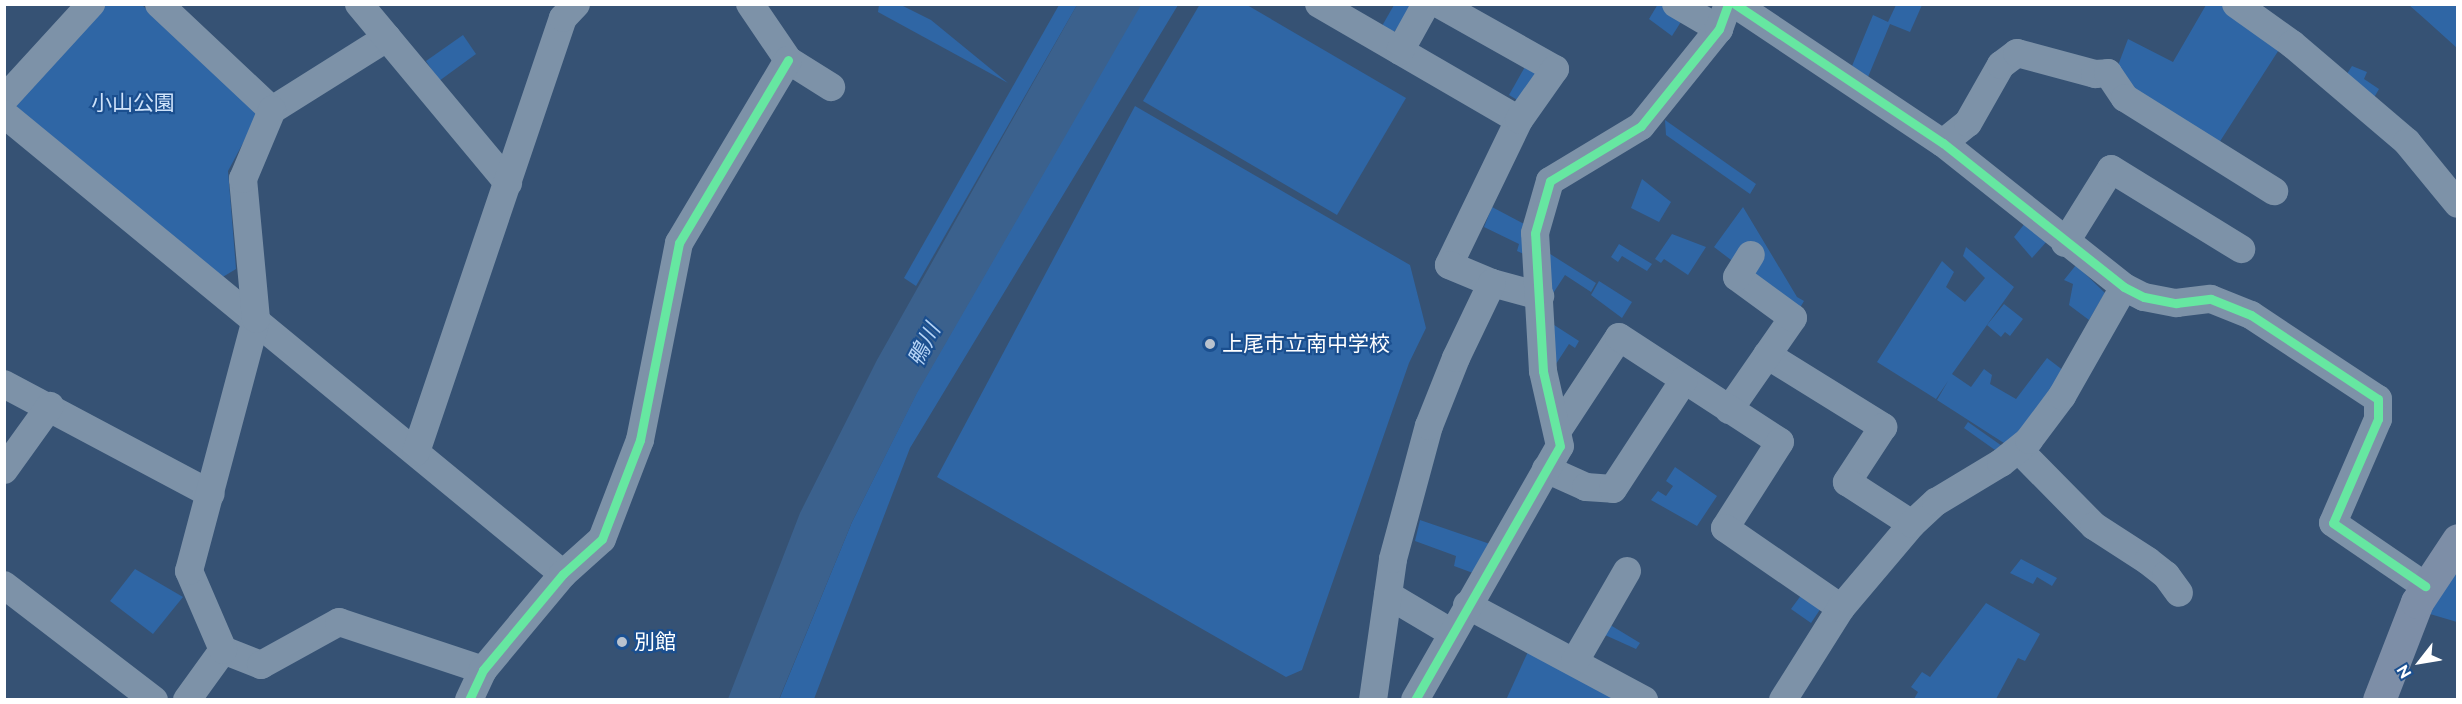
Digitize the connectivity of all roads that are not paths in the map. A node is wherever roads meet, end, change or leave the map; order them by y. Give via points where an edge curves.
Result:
1 (91, 4) edge
2 (159, 4) edge
3 (359, 4) edge
4 (1319, 4) edge
5 (1426, 4) edge
6 (1439, 4) edge
7 (1676, 4) edge
8 (1735, 4) edge
9 (2236, 4) edge
10 (756, 7) edge
11 (564, 9) edge
12 (1723, 17) edge
13 (387, 38) junction
14 (1400, 51) junction
15 (788, 60) junction
16 (831, 87) dead end
17 (4, 99) edge
18 (272, 110) junction
19 (4, 114) edge
20 (1519, 120) junction
21 (1943, 143) junction
22 (508, 183) junction
23 (2274, 191) dead end
24 (2457, 204) edge
25 (2065, 243) junction
26 (2241, 249) dead end
27 (1751, 255) dead end
28 (1492, 283) junction
29 (2124, 286) junction
30 (1540, 296) junction
31 (256, 319) junction
32 (1767, 355) junction
33 (1684, 380) junction
34 (4, 384) edge
35 (50, 406) junction
36 (1729, 410) junction
37 (1557, 430) junction
38 (2019, 450) junction
39 (416, 452) junction
40 (4, 470) edge
41 (1546, 470) junction
42 (211, 494) junction
43 (1912, 524) junction
44 (2457, 540) edge
45 (1627, 571) dead end
46 (563, 574) junction
47 (4, 585) edge
48 (2426, 586) junction
49 (2179, 593) dead end
50 (1388, 595) junction
51 (1467, 605) junction
52 (1841, 608) junction
53 (1452, 633) junction
54 (223, 650) junction
55 (1575, 661) junction
56 (483, 670) junction
57 (154, 699) edge
58 (187, 699) edge
59 (469, 699) edge
60 (1373, 699) edge
61 (1415, 699) edge
62 (1644, 699) edge
63 (1783, 699) edge
64 (2379, 699) edge

1 - 17 street
2 - 18 street
3 - 13 street
4 - 14 street
5 - 14 street
6 - 20 street via 1556,69
7 - 12 street
8 - 21 street
9 - 24 street via 2292,44 2407,142
10 - 15 street
11 - 22 street
12 - 30 street via 1641,126 1550,181 1535,233
13 - 18 street
13 - 22 street
14 - 20 street
15 - 16 street
15 - 46 street via 679,243 640,440 602,539
18 - 31 street via 243,179
19 - 31 street
20 - 28 street via 1449,265
21 - 23 street via 1968,123 2001,65 2017,53 2095,74 2109,73 2125,98
21 - 25 street
22 - 39 street
25 - 26 street via 2111,169
25 - 29 street
27 - 32 street via 1737,277 1792,318
28 - 30 street
28 - 50 street via 1429,426 1393,559
29 - 38 street via 2062,396
29 - 48 street via 2144,297 2176,303 2211,299 2251,315 2378,399 2378,419 2333,523
30 - 37 street via 1543,371
31 - 39 street
31 - 42 street
32 - 36 street
32 - 43 street via 1883,428 1847,482
33 - 36 street
33 - 37 street via 1619,337
33 - 41 street via 1613,489 1586,487
34 - 35 street
35 - 40 street
35 - 42 street
36 - 52 street via 1780,442 1725,528
37 - 41 street via 1560,446
38 - 43 street via 1936,502
38 - 49 street via 2094,526 2166,575
39 - 46 street
41 - 51 street
42 - 54 street via 189,571
43 - 52 street
44 - 48 main road
45 - 55 street
46 - 56 street
47 - 57 street
48 - 64 main road
50 - 53 street
50 - 60 street
51 - 53 street
51 - 55 street
52 - 63 street
53 - 61 street
54 - 56 street via 261,665 339,622
54 - 58 street
55 - 62 street
56 - 59 street

